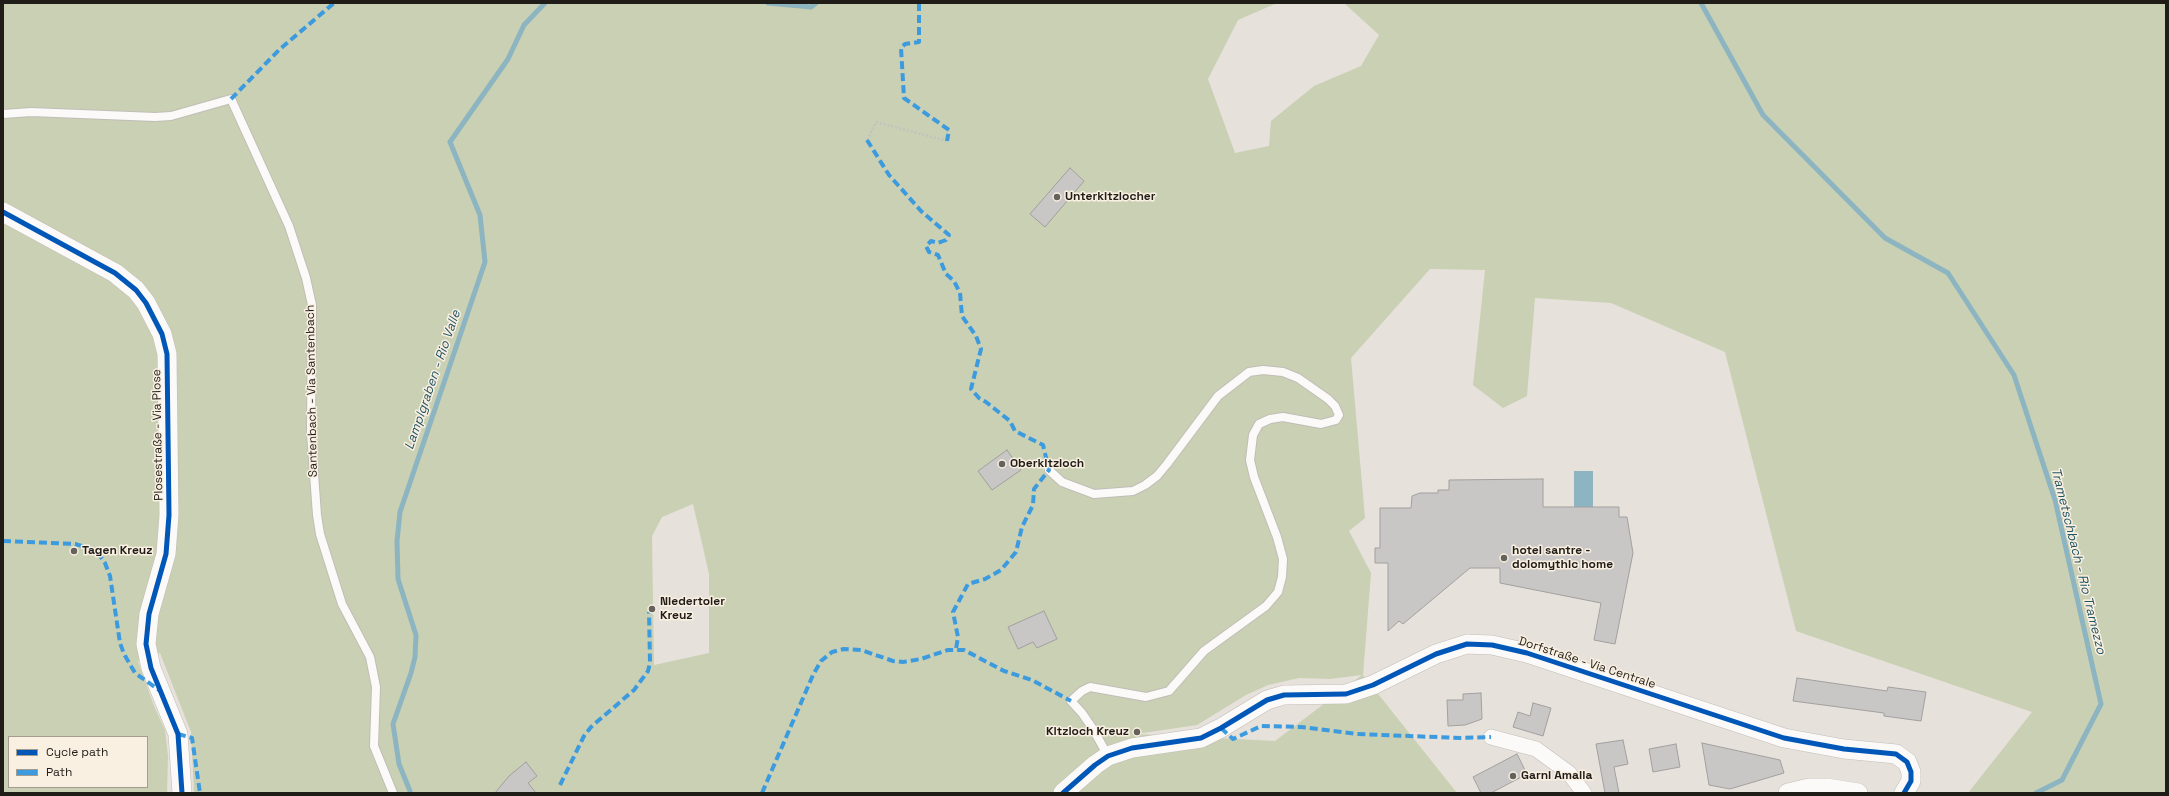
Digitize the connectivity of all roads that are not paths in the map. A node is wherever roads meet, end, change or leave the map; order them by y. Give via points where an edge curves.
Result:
1 (3, 114) edge
2 (3, 212) edge
3 (1049, 470) dead end
4 (1492, 737) dead end
5 (1108, 756) junction
6 (1907, 792) edge
7 (182, 793) edge
8 (393, 793) edge
9 (1063, 793) edge
10 (1584, 793) edge
11 (1788, 793) edge
12 (1858, 793) edge

1 - 8 lane, Santenbach - Via Santenbach via 31,112 171,116 231,99 289,226 306,278 312,305 311,434 320,534 342,604 370,657 376,686 374,746
2 - 7 street, Plosestraße - Via Plose via 115,273 136,290 162,334 167,354 169,515 166,554 149,614 146,644 151,668 178,734
3 - 5 lane via 1062,482 1094,494 1133,491 1157,476 1218,396 1249,372 1283,372 1298,378 1328,399 1335,406 1338,415 1336,420 1321,424 1283,417 1270,419 1259,424 1252,434 1250,460 1254,477 1283,559 1278,592 1266,606 1204,651 1169,691 1146,697 1090,687 1070,702 1082,713
4 - 10 street via 1536,749 1569,773
5 - 6 street, Dorfstraße - Via Centrale via 1132,748 1201,738 1278,696 1346,694 1373,685 1436,654 1467,644 1492,644 1527,653 1784,738 1844,749 1896,754 1907,762 1911,772
5 - 9 street, Dorfstraße - Via Centrale
11 - 12 street via 1808,788 1827,788

